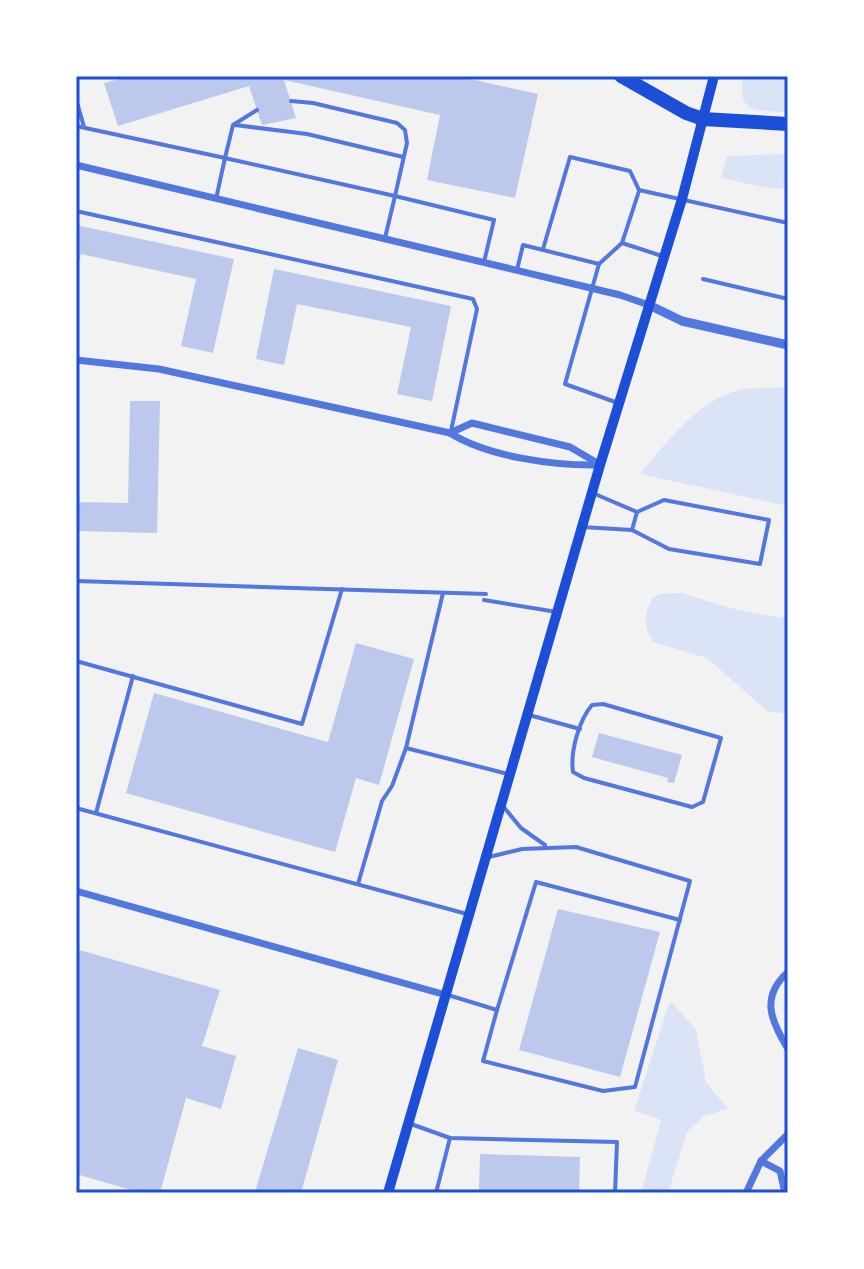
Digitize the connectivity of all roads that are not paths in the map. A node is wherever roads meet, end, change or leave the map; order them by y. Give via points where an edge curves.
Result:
1 (621, 76) edge
2 (714, 76) edge
3 (76, 99) edge
4 (291, 101) dead end
5 (257, 110) dead end
6 (703, 119) junction
7 (788, 124) edge
8 (233, 125) junction
9 (76, 126) edge
10 (85, 128) junction
11 (404, 157) junction
12 (225, 158) junction
13 (76, 165) edge
14 (639, 190) junction
15 (395, 196) junction
16 (216, 199) junction
17 (682, 199) junction
18 (76, 211) edge
19 (788, 223) edge
20 (385, 238) junction
21 (622, 243) junction
22 (543, 249) junction
23 (663, 257) junction
24 (484, 262) junction
25 (599, 264) junction
26 (517, 270) junction
27 (703, 279) dead end
28 (591, 288) junction
29 (788, 299) edge
30 (649, 305) junction
31 (788, 345) edge
32 (76, 360) edge
33 (619, 403) junction
34 (450, 433) junction
35 (600, 465) junction
36 (593, 493) junction
37 (637, 512) junction
38 (582, 527) junction
39 (632, 530) junction
40 (76, 581) edge
41 (342, 589) junction
42 (443, 593) junction
43 (558, 612) junction
44 (76, 661) edge
45 (133, 676) junction
46 (528, 715) junction
47 (580, 729) junction
48 (406, 748) junction
49 (510, 774) junction
50 (501, 804) junction
51 (76, 808) edge
52 (95, 814) junction
53 (547, 846) junction
54 (486, 857) junction
55 (358, 884) junction
56 (76, 891) edge
57 (470, 914) junction
58 (680, 920) junction
59 (788, 972) edge
60 (446, 995) junction
61 (497, 1010) junction
62 (788, 1049) edge
63 (409, 1123) junction
64 (788, 1134) edge
65 (450, 1138) junction
66 (761, 1161) junction
67 (388, 1193) edge
68 (436, 1193) edge
69 (615, 1193) edge
70 (746, 1193) edge
71 (785, 1193) edge

1 - 6 highway
2 - 6 main road
3 - 10 lane
4 - 11 lane via 397,123 405,130
5 - 8 lane
6 - 7 highway
6 - 17 main road
8 - 11 lane via 307,134
8 - 12 lane
9 - 10 lane
10 - 12 lane
11 - 15 lane
12 - 15 lane
12 - 16 lane
13 - 16 street
14 - 17 lane
14 - 21 lane
14 - 22 lane via 630,171 570,157
15 - 20 lane
15 - 24 lane via 494,220
16 - 20 street
17 - 19 lane
17 - 23 main road
18 - 34 lane via 473,299 477,309
20 - 24 street
21 - 23 lane
21 - 25 lane
22 - 25 lane
22 - 26 lane via 523,245
23 - 30 main road
24 - 26 street
25 - 28 lane
26 - 28 street
27 - 29 lane
28 - 30 street
28 - 33 lane via 565,384
30 - 31 street via 682,321
30 - 33 main road
32 - 34 street via 159,369
33 - 35 main road
34 - 35 street via 467,443 560,466
34 - 35 street via 472,423 570,447
35 - 36 main road
36 - 37 lane
36 - 38 main road
37 - 39 lane
37 - 39 lane via 664,500 769,520 760,564 669,549
38 - 39 lane
38 - 43 main road
40 - 41 lane
41 - 42 lane
41 - 45 lane via 302,724
42 - 43 lane
42 - 48 lane
43 - 46 main road
44 - 45 lane
45 - 52 lane
46 - 47 lane
46 - 49 main road
47 - 47 lane via 572,761 573,772 584,778 692,807 708,793 721,738 603,704 592,705
48 - 49 lane
48 - 55 lane via 382,801
49 - 50 main road
50 - 53 lane via 521,828
50 - 54 main road
51 - 52 lane
52 - 55 lane
53 - 54 lane
53 - 58 lane via 576,847 690,881
54 - 57 main road
55 - 57 lane
56 - 60 street
57 - 60 main road
58 - 61 lane via 536,882
58 - 61 lane via 635,1087 603,1091 483,1061
59 - 62 street via 770,1000 772,1024
60 - 61 lane
60 - 63 main road
63 - 65 lane
63 - 67 main road
64 - 66 street
65 - 68 lane
65 - 69 lane via 617,1142
66 - 70 street
66 - 71 street via 780,1171

